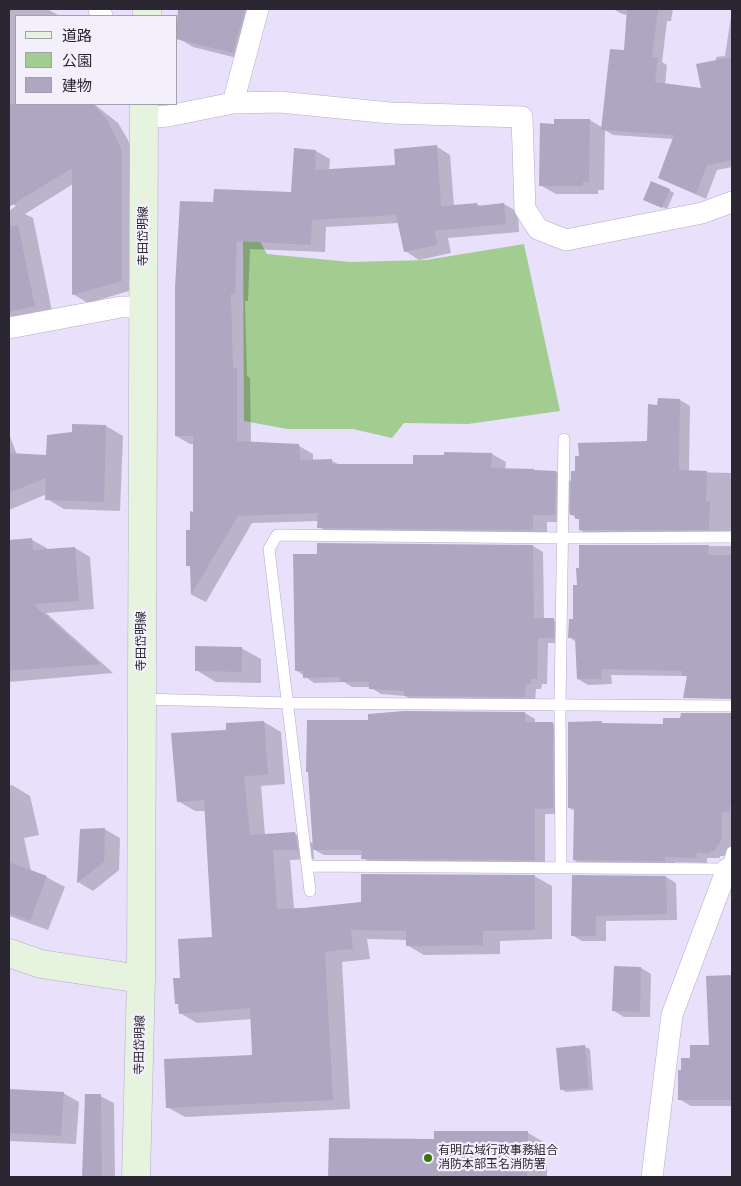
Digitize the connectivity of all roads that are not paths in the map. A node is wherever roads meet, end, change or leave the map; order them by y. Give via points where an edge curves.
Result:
1 (258, 9) edge
2 (233, 103) junction
3 (143, 111) edge
4 (732, 202) edge
5 (144, 307) junction
6 (9, 328) edge
7 (564, 438) dead end
8 (732, 537) edge
9 (562, 538) junction
10 (142, 699) junction
11 (286, 703) junction
12 (560, 705) junction
13 (732, 706) edge
14 (730, 861) edge
15 (307, 866) junction
16 (561, 868) junction
17 (310, 891) dead end
18 (9, 953) edge
19 (141, 979) junction
20 (136, 1177) edge
21 (652, 1177) edge

1 - 2 street
2 - 3 street via 168,116
2 - 4 street via 280,102 390,113 522,117 525,210 538,229 566,240 702,213
3 - 5 main road, 寺田岱明線
5 - 6 street via 121,307
5 - 10 main road, 寺田岱明線
7 - 9 lane
8 - 9 lane
9 - 11 lane via 277,534 269,549
9 - 12 lane
10 - 11 lane
10 - 19 main road, 寺田岱明線
11 - 12 lane
11 - 15 lane
12 - 13 lane
12 - 16 lane
14 - 16 lane
14 - 21 street via 672,1016
15 - 16 lane
15 - 17 lane
18 - 19 main road via 41,964
19 - 20 main road, 寺田岱明線

